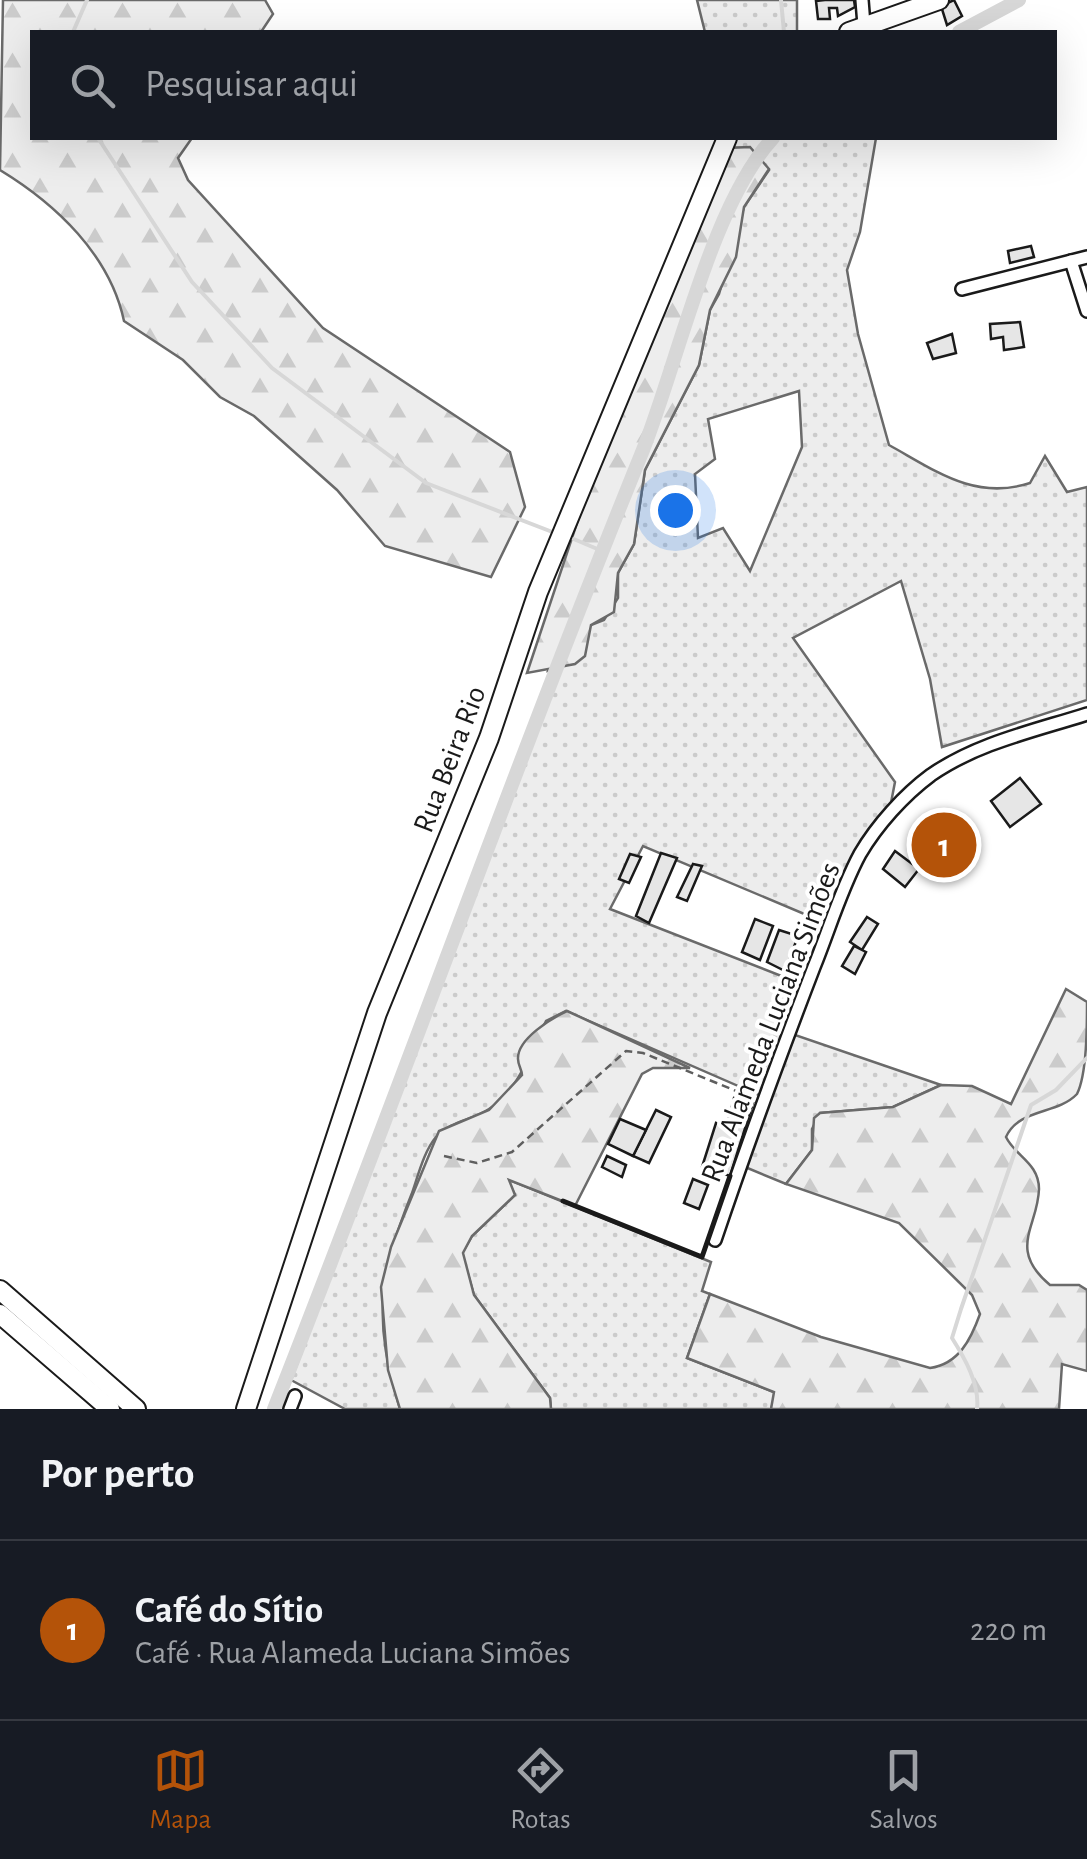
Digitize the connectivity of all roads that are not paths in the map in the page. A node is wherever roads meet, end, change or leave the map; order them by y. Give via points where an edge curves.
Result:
1 (862, 0) edge
2 (939, 0) edge
3 (856, 29) edge
4 (726, 140) edge
5 (1087, 257) edge
6 (1070, 261) junction
7 (962, 289) dead end
8 (1087, 312) edge
9 (1087, 714) edge
10 (715, 1240) dead end
11 (0, 1290) edge
12 (0, 1314) edge
13 (295, 1396) dead end
14 (110, 1409) edge
15 (136, 1409) edge
16 (246, 1409) edge
17 (290, 1409) edge

1 - 3 street
2 - 3 street
4 - 16 street, Rua Beira Rio via 538,592 490,738 378,1013
5 - 6 street
6 - 7 street
6 - 8 street
9 - 10 street, Rua Alameda Luciana Simões via 953,762 884,820 860,855
11 - 15 street
12 - 14 street
13 - 17 street

